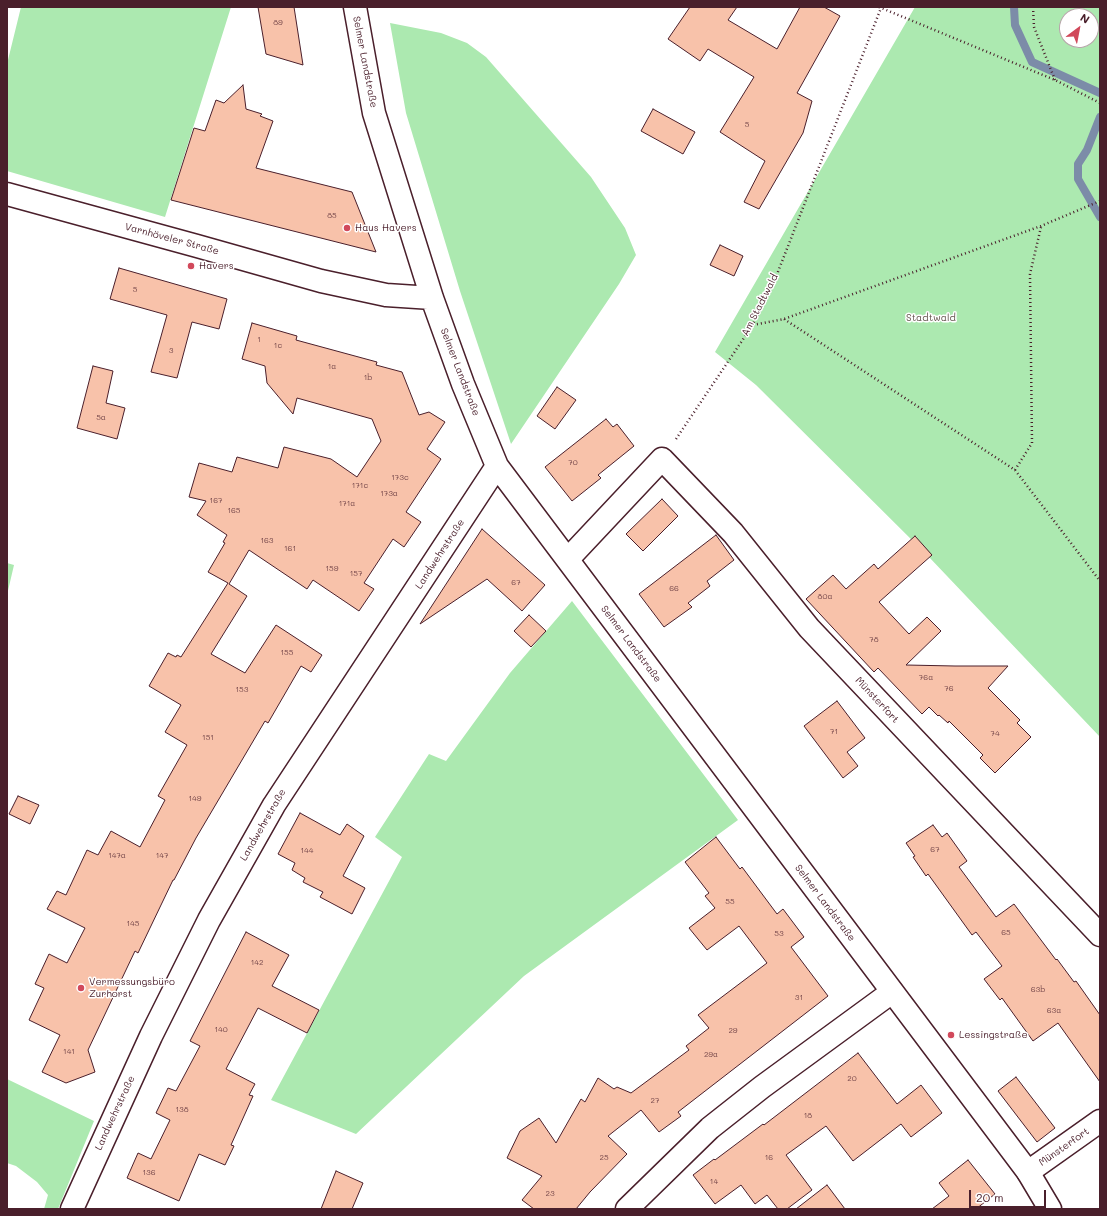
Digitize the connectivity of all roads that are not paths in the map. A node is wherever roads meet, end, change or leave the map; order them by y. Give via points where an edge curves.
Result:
1 (355, 7) edge
2 (7, 194) edge
3 (432, 298) junction
4 (497, 466) junction
5 (568, 559) junction
6 (1100, 935) edge
7 (892, 992) junction
8 (1100, 1121) edge
9 (1028, 1172) junction
10 (72, 1209) edge
11 (626, 1209) edge
12 (1050, 1209) edge

1 - 3 street, Selmer Landstraße via 374,113
2 - 3 street, Varnhöveler Straße via 321,281 386,295
3 - 4 street, Selmer Landstraße via 463,384
4 - 5 street, Selmer Landstraße
4 - 10 street, Landwehrstraße via 274,805 209,920 151,1036
5 - 6 street, Münsterfort via 662,459 733,533 809,628
5 - 7 street, Selmer Landstraße
7 - 9 street, Selmer Landstraße
7 - 11 street via 710,1128
8 - 9 street, Münsterfort
9 - 12 street, Selmer Landstraße

